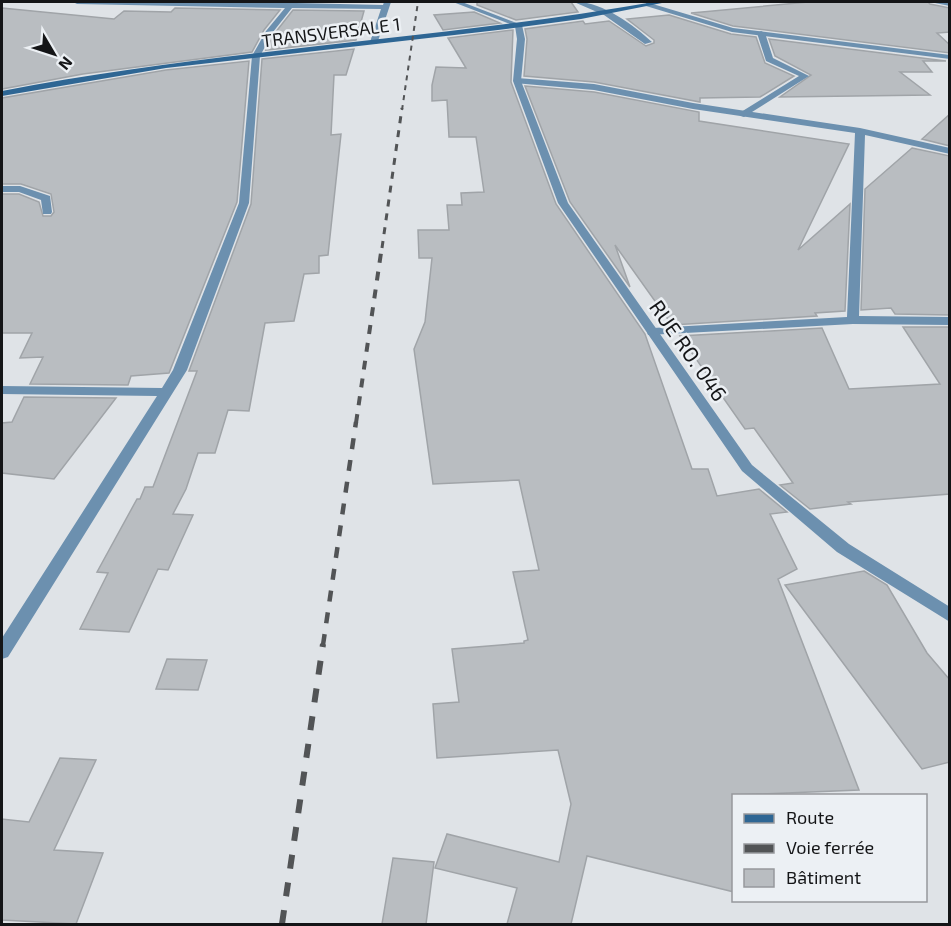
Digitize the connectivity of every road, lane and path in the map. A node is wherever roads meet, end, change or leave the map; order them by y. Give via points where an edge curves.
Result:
1 (77, 2) edge
2 (160, 2) edge
3 (457, 2) edge
4 (578, 2) edge
5 (663, 2) edge
6 (934, 2) edge
7 (293, 3) edge
8 (386, 4) edge
9 (649, 4) junction
10 (950, 4) edge
11 (607, 13) junction
12 (518, 25) junction
13 (761, 33) junction
14 (374, 42) junction
15 (648, 42) dead end
16 (256, 56) junction
17 (950, 57) edge
18 (517, 81) junction
19 (2, 94) edge
20 (744, 114) junction
21 (860, 131) junction
22 (950, 151) edge
23 (2, 189) edge
24 (47, 212) dead end
25 (853, 320) junction
26 (950, 321) edge
27 (653, 332) junction
28 (2, 390) edge
29 (165, 393) junction
30 (950, 616) edge
31 (2, 652) edge

1 - 2 street
2 - 7 street
3 - 12 street
4 - 11 street
5 - 9 main road, TRANSVERSALE 1
6 - 10 street
7 - 8 street
7 - 16 street
8 - 14 street
9 - 11 main road, TRANSVERSALE 1
9 - 13 street via 732,30
11 - 12 main road, TRANSVERSALE 1
11 - 15 street
12 - 14 main road, TRANSVERSALE 1
12 - 18 street, RUE RO. 046 via 522,46 515,67
13 - 17 street
13 - 20 street via 769,59 805,76
14 - 16 main road, TRANSVERSALE 1
16 - 19 main road, TRANSVERSALE 1 via 144,68
16 - 29 street via 244,203 180,370
18 - 20 street via 594,87
18 - 27 street, RUE RO. 046 via 563,203
20 - 21 street
21 - 22 street
21 - 25 street
23 - 24 street via 20,189 46,198
25 - 26 street
25 - 27 street
27 - 30 street, RUE RO. 046 via 747,468 843,548
28 - 29 street
29 - 31 street

